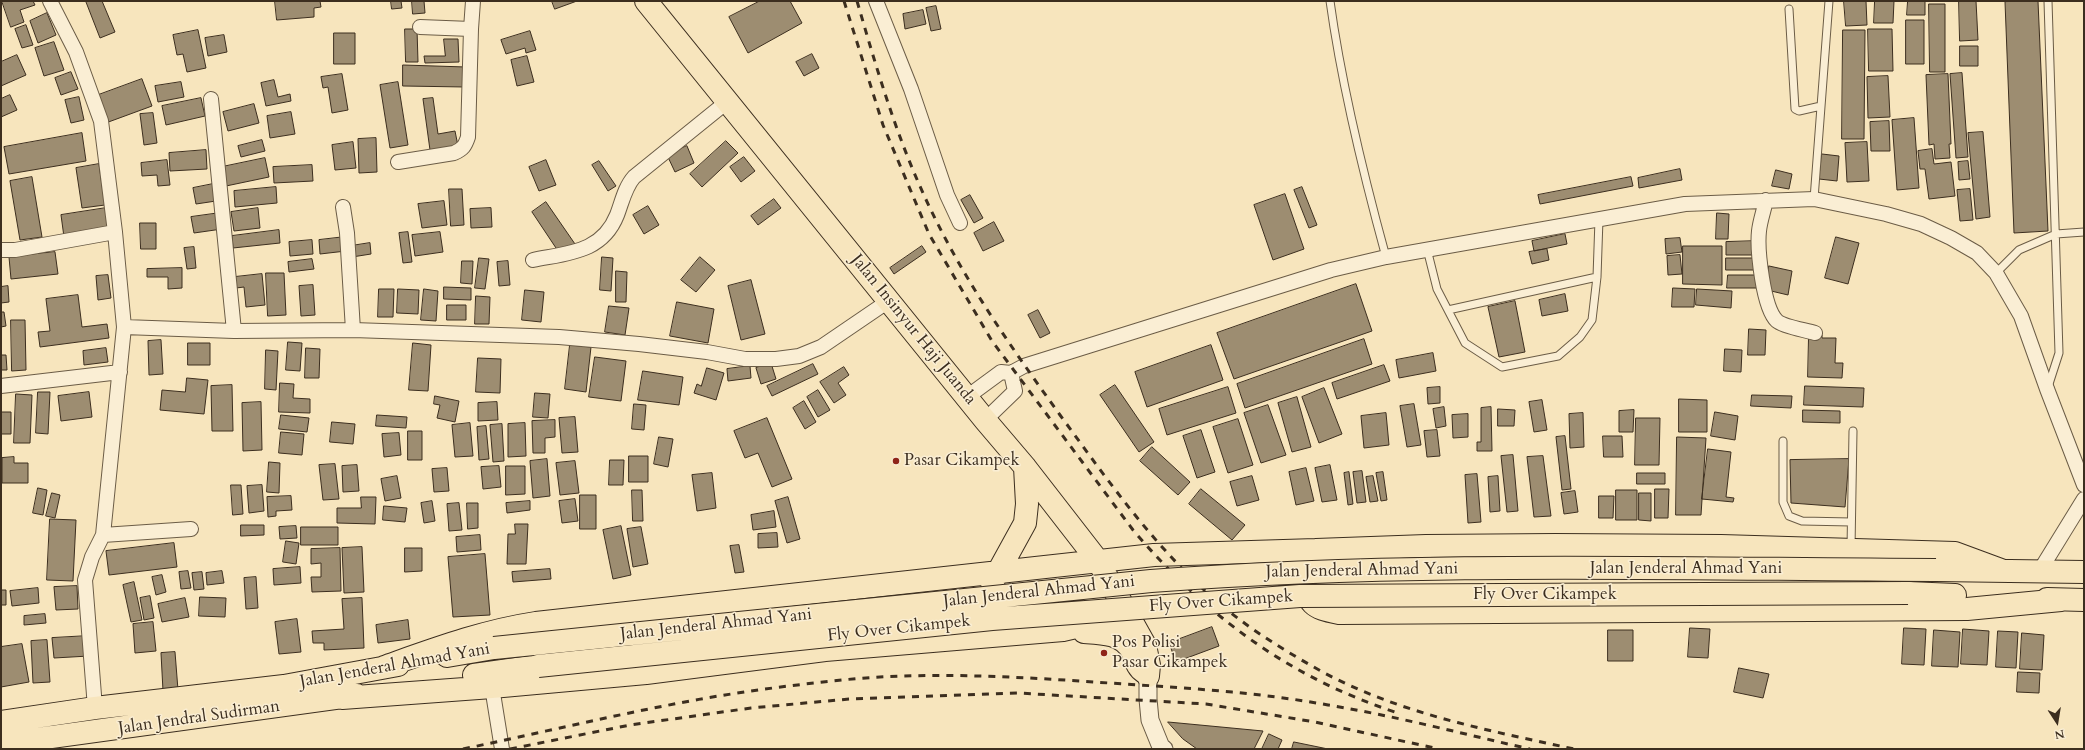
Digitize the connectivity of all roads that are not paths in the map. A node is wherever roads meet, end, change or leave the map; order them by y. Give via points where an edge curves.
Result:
1 (50, 1) edge
2 (474, 1) edge
3 (646, 1) edge
4 (876, 1) edge
5 (1330, 1) edge
6 (1829, 1) edge
7 (2048, 1) edge
8 (1789, 9) dead end
9 (420, 27) dead end
10 (471, 29) junction
11 (211, 99) dead end
12 (728, 101) junction
13 (1821, 106) junction
14 (398, 162) dead end
15 (1814, 199) junction
16 (1766, 200) junction
17 (343, 207) dead end
18 (1598, 219) junction
19 (960, 224) dead end
20 (115, 232) junction
21 (2084, 232) edge
22 (2056, 234) junction
23 (1427, 249) junction
24 (1, 250) edge
25 (1386, 257) junction
26 (533, 260) dead end
27 (1996, 273) junction
28 (1597, 277) junction
29 (890, 300) junction
30 (1448, 310) junction
31 (124, 327) junction
32 (353, 330) junction
33 (234, 332) junction
34 (1815, 333) dead end
35 (120, 372) junction
36 (1012, 373) junction
37 (1, 386) edge
38 (2047, 389) junction
39 (967, 397) junction
40 (985, 420) junction
41 (1853, 431) dead end
42 (1783, 441) dead end
43 (1025, 467) junction
44 (2084, 485) edge
45 (2084, 499) edge
46 (1851, 522) junction
47 (191, 529) dead end
48 (103, 534) junction
49 (1316, 550) junction
50 (1851, 551) junction
51 (1098, 561) junction
52 (2001, 570) junction
53 (2039, 572) junction
54 (2084, 572) edge
55 (996, 573) junction
56 (2061, 600) junction
57 (2084, 600) edge
58 (1129, 615) junction
59 (1063, 630) junction
60 (1016, 634) junction
61 (538, 666) joint
62 (384, 667) junction
63 (1148, 676) junction
64 (492, 687) junction
65 (342, 698) junction
66 (95, 708) junction
67 (1, 722) edge
68 (1, 744) edge
69 (1161, 748) edge
70 (502, 749) edge

1 - 20 street via 76,52 101,121
2 - 10 street
3 - 12 highway, Jalan Insinyur Haji Juanda
4 - 19 street
5 - 25 lane via 1355,135
6 - 13 lane
7 - 22 lane
8 - 13 lane via 1795,108 1798,111
9 - 10 street
10 - 14 street via 466,144 454,153
11 - 33 street
12 - 26 street via 627,184 616,218 601,240 578,251
12 - 29 highway, Jalan Insinyur Haji Juanda
13 - 15 lane
15 - 16 street
15 - 27 street via 1921,224 1977,253
16 - 18 street via 1685,204
16 - 34 street via 1759,231 1759,247 1766,297 1772,314 1780,323
17 - 32 street
18 - 23 street
18 - 28 lane
20 - 24 street via 15,250
20 - 31 street
21 - 22 lane
22 - 27 lane via 2019,250
22 - 38 lane via 2059,354
23 - 25 street
23 - 30 lane via 1437,289
25 - 36 street via 1331,270 1024,366
27 - 38 street via 2021,316
28 - 30 lane
28 - 30 lane via 1592,320 1580,337 1558,356 1502,367 1465,343
29 - 32 street via 820,347 799,356 776,359 745,359 707,352 559,337
29 - 39 highway, Jalan Insinyur Haji Juanda
31 - 33 street
31 - 35 street
32 - 33 street
35 - 37 street
35 - 48 street
36 - 39 street via 1001,372
36 - 40 street via 1015,391
38 - 44 street
39 - 40 highway, Jalan Insinyur Haji Juanda
40 - 43 highway, Jalan Insinyur Haji Juanda
41 - 46 lane
42 - 46 lane via 1783,502 1789,516 1802,521
43 - 51 highway, Jalan Insinyur Haji Juanda
43 - 55 highway via 1025,523
45 - 53 street
46 - 50 lane
47 - 48 street
48 - 66 street via 85,580
49 - 50 highway via 1555,545 1721,546
49 - 51 highway via 1168,554
49 - 56 highway via 1302,576 1308,599 1318,608 1339,613 1967,609
50 - 52 highway via 1954,553
51 - 55 highway
51 - 58 highway, Jalan Insinyur Haji Juanda
52 - 53 highway, Jalan Jenderal Ahmad Yani
52 - 62 highway, Jalan Jenderal Ahmad Yani, bridge via 1512,568 1255,573 1151,581 494,648
53 - 54 highway, Jalan Jenderal Ahmad Yani
55 - 60 highway via 990,591 991,610 995,618
55 - 62 highway via 500,628
56 - 57 highway
56 - 61 highway, Fly Over Cikampek, bridge via 1908,594 1300,596 992,619
58 - 59 highway
58 - 63 highway, Jalan Insinyur Haji Juanda via 1145,645 1149,665
59 - 60 highway
59 - 63 highway via 1112,634 1131,649 1139,669
60 - 64 highway via 825,650 646,673
61 - 65 highway, Jalan Jendral Sudirman
62 - 66 highway, Jalan Jenderal Ahmad Yani via 284,686
63 - 69 street via 1150,720
64 - 65 highway
64 - 70 street
65 - 68 highway, Jalan Jendral Sudirman
66 - 67 highway, Jalan Jenderal Ahmad Yani

